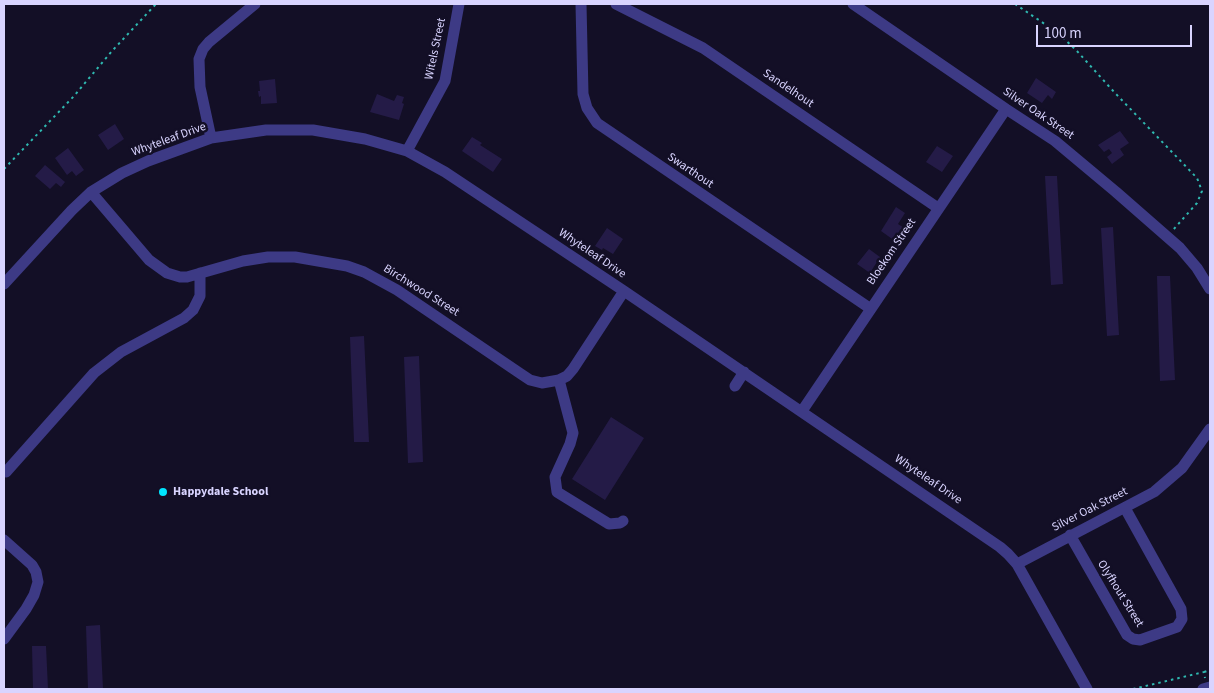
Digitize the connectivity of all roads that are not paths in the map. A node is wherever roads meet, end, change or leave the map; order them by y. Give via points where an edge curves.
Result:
1 (255, 4) edge
2 (459, 4) edge
3 (581, 4) edge
4 (616, 4) edge
5 (853, 4) edge
6 (1006, 110) junction
7 (211, 138) junction
8 (407, 151) junction
9 (91, 192) junction
10 (938, 208) junction
11 (200, 273) junction
12 (4, 284) edge
13 (1210, 289) edge
14 (624, 291) junction
15 (871, 309) junction
16 (744, 372) junction
17 (559, 380) junction
18 (735, 386) dead end
19 (802, 411) junction
20 (1210, 429) edge
21 (6, 472) dead end
22 (1126, 508) junction
23 (623, 521) dead end
24 (1070, 536) junction
25 (4, 540) edge
26 (1017, 564) junction
27 (4, 639) edge
28 (1087, 689) edge

1 - 7 street via 209,42 199,59 200,87
2 - 8 street, Witels Street via 445,81
3 - 15 street, Swarthout via 583,94 597,123
4 - 10 street, Sandelhout via 703,48
5 - 6 street, Silver Oak Street
6 - 10 street, Bloekom Street
6 - 13 street, Silver Oak Street via 1055,140 1167,237 1197,268
7 - 8 street, Whyteleaf Drive via 266,130 313,130 365,139
7 - 9 street, Whyteleaf Drive via 148,161
8 - 14 street, Whyteleaf Drive via 445,172
9 - 11 street, Birchwood Street via 159,269 180,278
9 - 12 street, Whyteleaf Drive
10 - 15 street, Bloekom Street
11 - 17 street, Birchwood Street via 268,257 294,257 347,266 397,290 530,380 542,383
11 - 21 street via 200,296 193,310 121,352 94,373
14 - 16 street, Whyteleaf Drive
14 - 17 street via 573,369
15 - 19 street, Bloekom Street
16 - 18 street
16 - 19 street, Whyteleaf Drive
17 - 23 street via 573,433 555,477 557,492 609,524
19 - 26 street, Whyteleaf Drive via 985,535
20 - 22 street, Silver Oak Street via 1182,468 1154,492
22 - 24 street, Silver Oak Street
22 - 24 street, Olyfhout Street via 1181,609 1182,619 1176,627 1140,640 1127,635
24 - 26 street, Silver Oak Street
25 - 27 street via 32,565 38,582 30,602
26 - 28 street, Whyteleaf Drive

